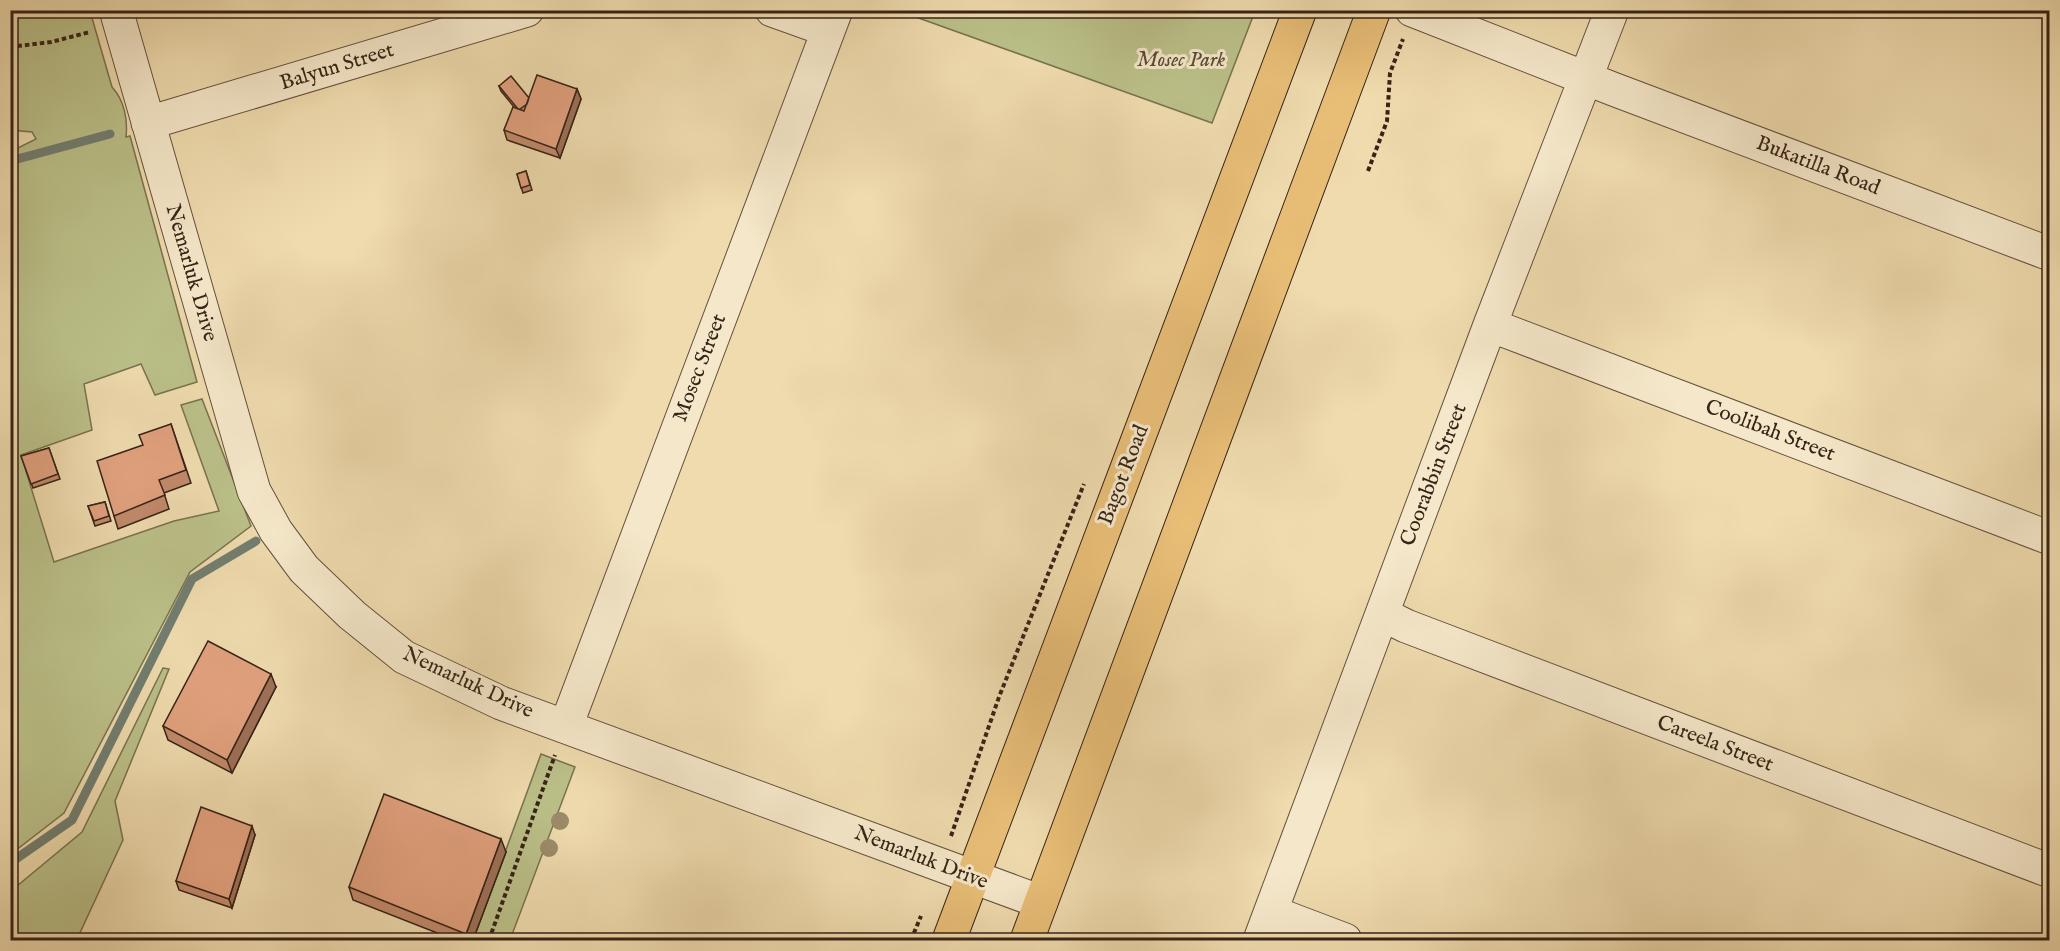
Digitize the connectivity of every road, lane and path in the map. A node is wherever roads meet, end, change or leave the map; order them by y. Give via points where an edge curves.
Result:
1 (772, 10) edge
2 (1300, 10) edge
3 (1374, 10) edge
4 (1612, 10) edge
5 (525, 11) edge
6 (1413, 11) edge
7 (118, 17) edge
8 (832, 20) edge
9 (10, 47) edge
10 (1586, 78) junction
11 (148, 123) junction
12 (1368, 171) dead end
13 (2049, 254) edge
14 (1490, 325) junction
15 (1084, 482) dead end
16 (2049, 538) edge
17 (1382, 614) junction
18 (566, 726) junction
19 (940, 864) junction
20 (2049, 872) edge
21 (973, 877) junction
22 (1041, 902) junction
23 (923, 910) dead end
24 (1266, 926) edge
25 (489, 940) edge
26 (911, 940) edge
27 (949, 940) edge
28 (1027, 940) edge
29 (1345, 940) edge

1 - 8 street
2 - 21 main road, Bagot Road
3 - 22 main road
4 - 10 street, Coorabbin Street
5 - 11 street, Balyun Street
6 - 10 street, Bukatilla Road
6 - 12 path via 1390,73 1387,121
7 - 9 path via 51,42
7 - 11 street, Nemarluk Drive
8 - 18 street, Mosec Street
10 - 13 street, Bukatilla Road
10 - 14 street, Coorabbin Street
11 - 18 street, Nemarluk Drive via 254,491 276,531 304,568 344,608 404,657 501,703
14 - 16 street, Coolibah Street
14 - 17 street, Coorabbin Street
15 - 19 path via 999,697
17 - 20 street, Careela Street
17 - 24 street, Coorabbin Street
18 - 19 street, Nemarluk Drive
18 - 25 path
19 - 21 street, Nemarluk Drive
21 - 22 street, Nemarluk Drive
21 - 27 main road, Bagot Road
22 - 28 main road
23 - 26 path
24 - 29 street

